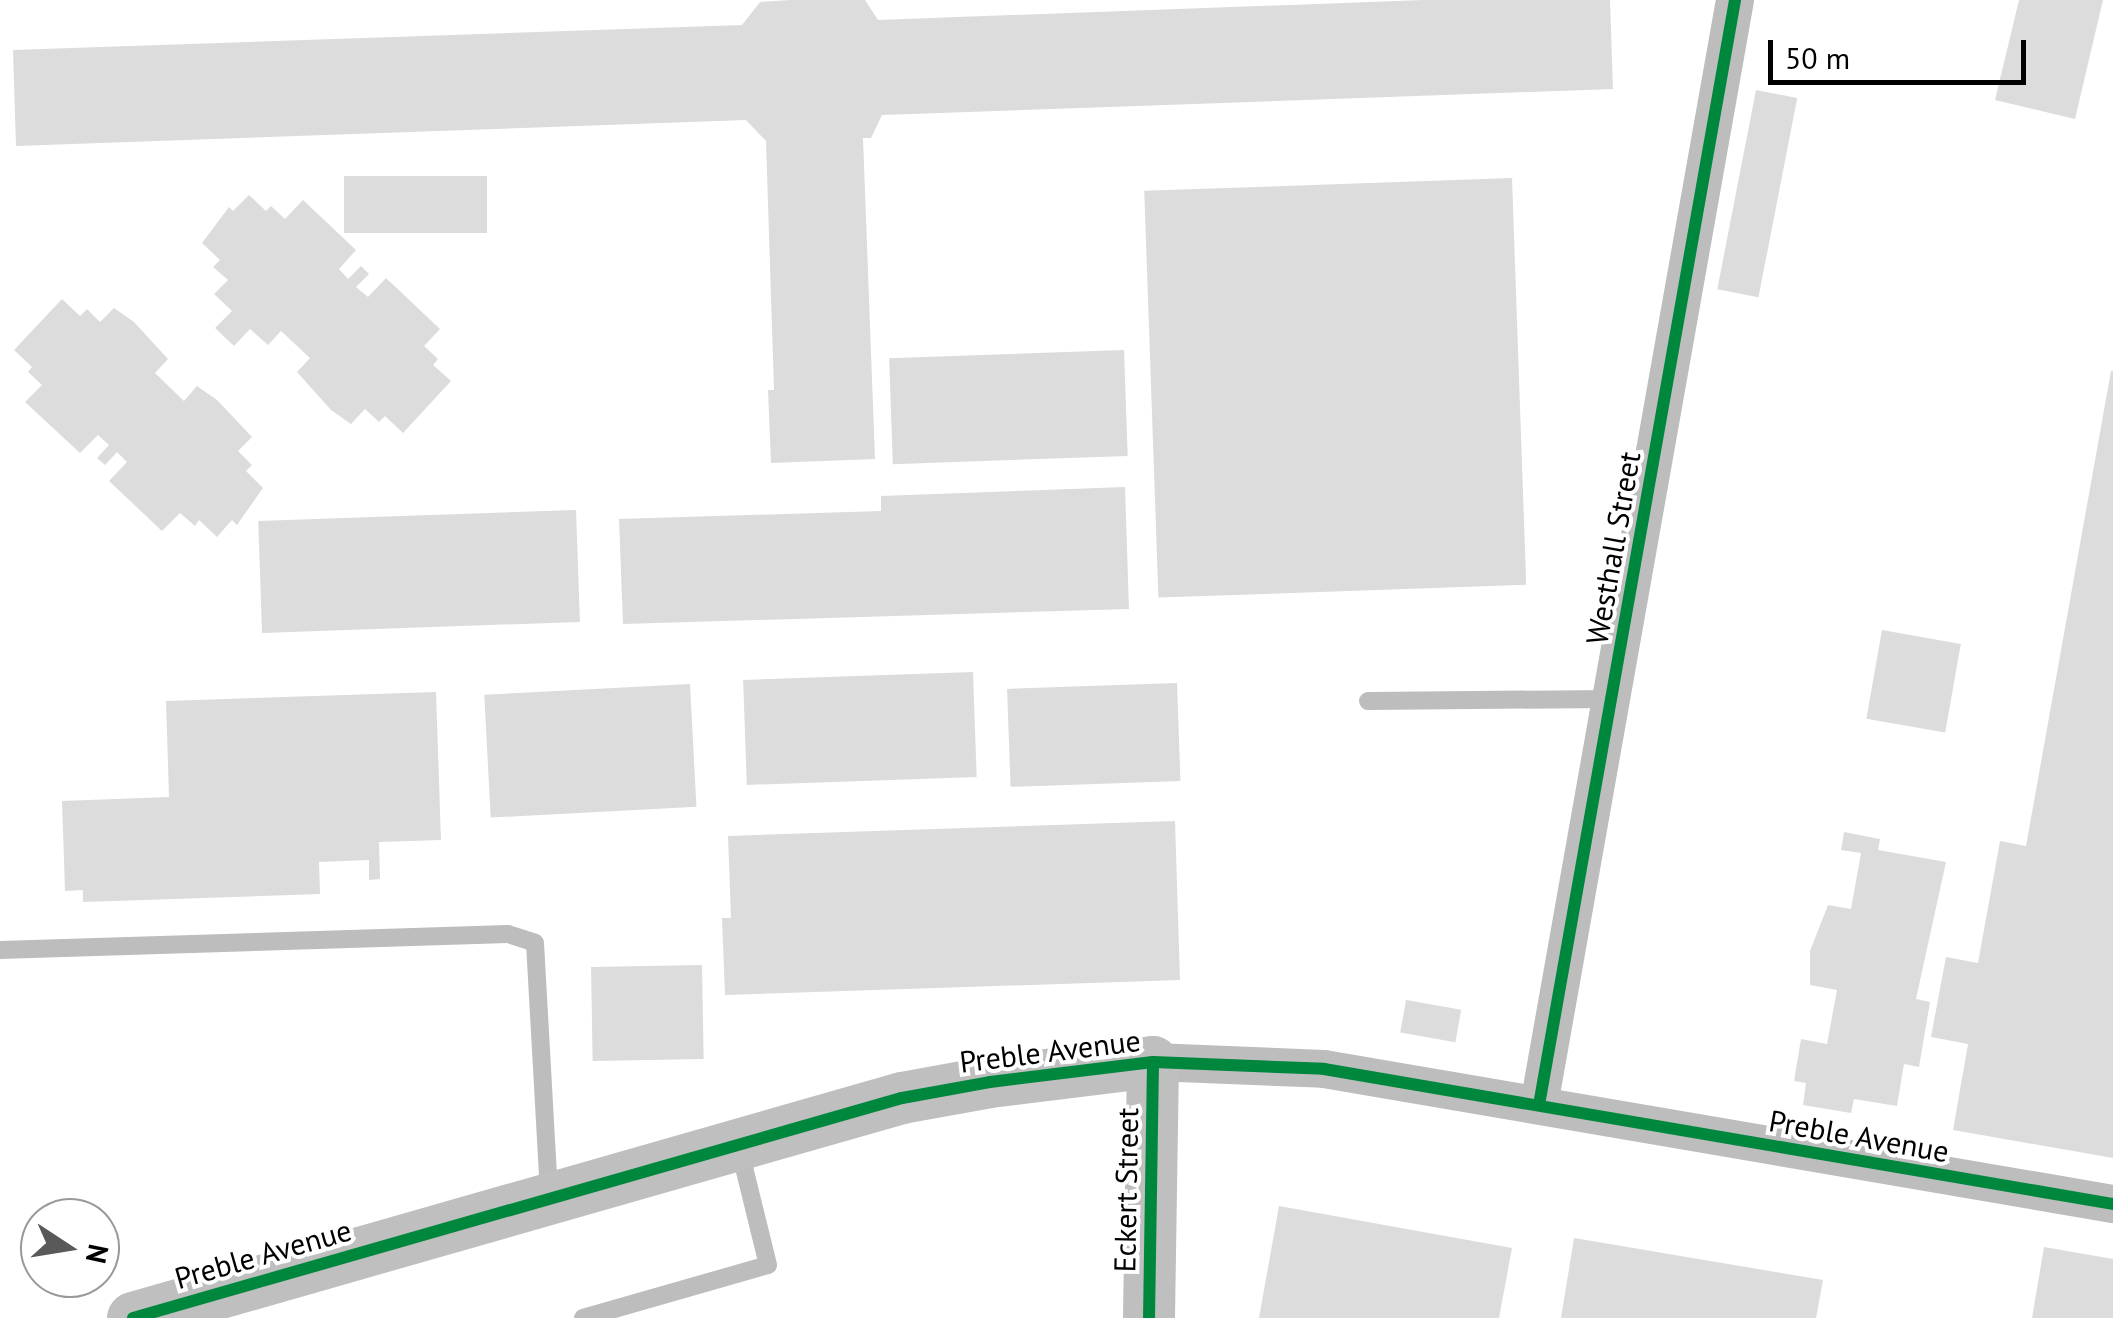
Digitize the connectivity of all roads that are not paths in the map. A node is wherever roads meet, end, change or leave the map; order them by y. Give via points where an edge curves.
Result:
1 (1735, 0) edge
2 (1611, 699) junction
3 (1368, 700) dead end
4 (0, 950) edge
5 (1154, 1062) junction
6 (1540, 1104) junction
7 (738, 1142) junction
8 (549, 1197) junction
9 (2113, 1204) edge
10 (133, 1318) edge
11 (584, 1318) edge
12 (1149, 1318) edge

1 - 2 street, Westhall Street
2 - 3 lane
2 - 6 street, Westhall Street
4 - 8 lane via 508,934 535,943
5 - 6 street, Preble Avenue via 1324,1069
5 - 7 street, Preble Avenue via 902,1098
5 - 12 street, Eckert Street
6 - 9 street, Preble Avenue
7 - 8 street, Preble Avenue
7 - 11 lane via 768,1264
8 - 10 street, Preble Avenue via 236,1296

